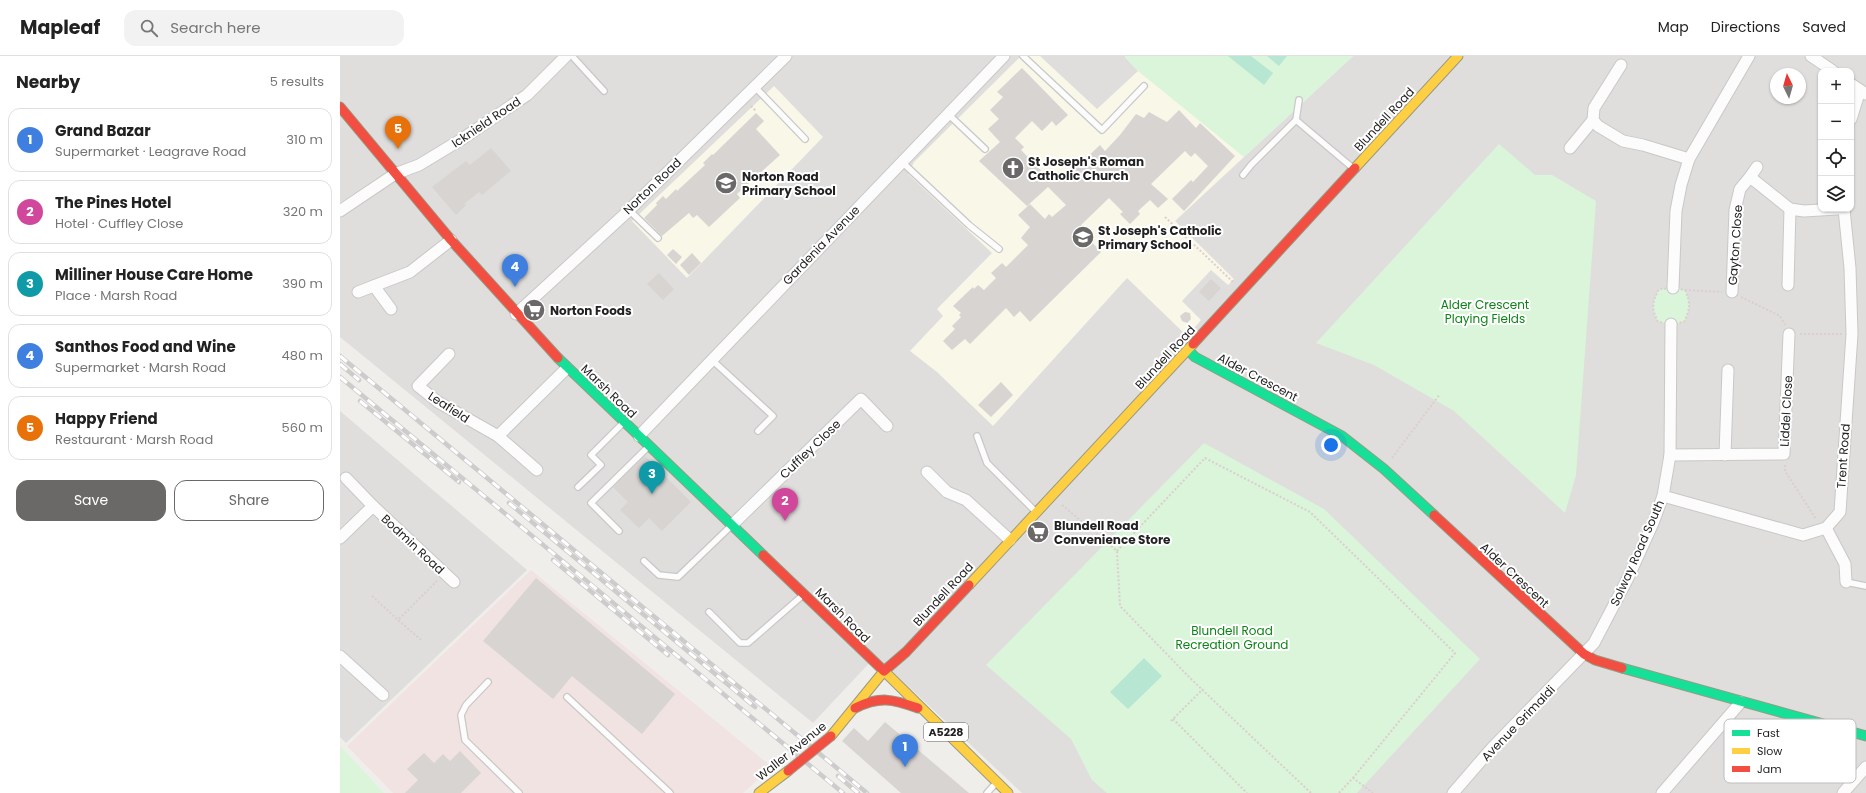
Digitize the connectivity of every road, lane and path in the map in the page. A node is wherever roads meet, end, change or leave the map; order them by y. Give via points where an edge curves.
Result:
1 (566, 56) edge
2 (572, 56) edge
3 (786, 56) edge
4 (1004, 56) edge
5 (1023, 56) edge
6 (1458, 56) edge
7 (1749, 56) edge
8 (1810, 56) edge
9 (1621, 65) dead end
10 (1828, 68) edge
11 (755, 86) junction
12 (1144, 86) dead end
13 (1859, 89) edge
14 (604, 91) dead end
15 (1299, 100) dead end
16 (340, 107) edge
17 (1854, 108) edge
18 (948, 114) junction
19 (1296, 120) junction
20 (1593, 120) junction
21 (805, 139) dead end
22 (1570, 148) dead end
23 (985, 149) dead end
24 (1690, 160) junction
25 (902, 161) junction
26 (1757, 167) dead end
27 (1354, 169) junction
28 (396, 174) junction
29 (1243, 175) dead end
30 (1750, 177) junction
31 (342, 208) edge
32 (629, 209) junction
33 (1790, 209) junction
34 (1818, 210) edge
35 (1844, 212) edge
36 (1165, 217) dead end
37 (658, 238) dead end
38 (451, 240) junction
39 (999, 249) dead end
40 (1788, 285) dead end
41 (374, 286) junction
42 (1673, 288) junction
43 (1685, 290) junction
44 (1242, 291) junction
45 (358, 292) dead end
46 (1732, 292) junction
47 (391, 309) dead end
48 (516, 314) junction
49 (1671, 324) junction
50 (1789, 334) junction
51 (1852, 334) junction
52 (1188, 350) junction
53 (449, 354) dead end
54 (711, 359) junction
55 (567, 368) junction
56 (1728, 370) dead end
57 (1440, 394) dead end
58 (624, 422) junction
59 (887, 426) dead end
60 (758, 431) dead end
61 (498, 436) junction
62 (639, 436) junction
63 (977, 436) dead end
64 (650, 446) junction
65 (1784, 454) junction
66 (1670, 455) junction
67 (1725, 455) junction
68 (1384, 469) junction
69 (536, 470) dead end
70 (927, 472) dead end
71 (343, 477) edge
72 (578, 487) dead end
73 (1662, 496) junction
74 (1058, 502) dead end
75 (372, 506) junction
76 (1036, 512) junction
77 (732, 525) junction
78 (1826, 528) junction
79 (619, 531) dead end
80 (340, 538) edge
81 (1010, 540) junction
82 (1117, 551) junction
83 (644, 561) dead end
84 (444, 573) junction
85 (454, 582) dead end
86 (1846, 582) joint
87 (1866, 586) edge
88 (804, 594) junction
89 (372, 596) dead end
90 (709, 612) dead end
91 (398, 620) junction
92 (421, 640) dead end
93 (1584, 654) junction
94 (340, 656) edge
95 (884, 671) junction
96 (488, 682) dead end
97 (1203, 689) junction
98 (383, 696) dead end
99 (567, 698) dead end
100 (1741, 702) junction
101 (855, 708) junction
102 (922, 710) junction
103 (1726, 719) edge
104 (1804, 719) edge
105 (1724, 722) edge
106 (1856, 733) edge
107 (1866, 736) edge
108 (1866, 767) edge
109 (1353, 778) junction
110 (1856, 780) edge
111 (996, 782) junction
112 (1854, 783) edge
113 (1847, 792) edge
114 (519, 793) edge
115 (670, 793) edge
116 (759, 793) edge
117 (987, 793) edge
118 (1008, 793) edge
119 (1247, 793) edge
120 (1311, 793) edge
121 (1339, 793) edge
122 (1373, 793) edge
123 (1453, 793) edge
124 (1662, 793) edge

1 - 28 street, Icknield Road via 527,95 419,166
2 - 14 lane
3 - 11 street, Norton Road
4 - 18 street, Gardenia Avenue
5 - 12 lane via 1102,130
6 - 27 street, Blundell Road
7 - 24 street
8 - 10 street
9 - 20 street via 1594,108
11 - 21 lane
11 - 32 street, Norton Road
13 - 17 street
15 - 19 lane
16 - 28 street, Marsh Road
18 - 23 lane
18 - 25 street, Gardenia Avenue
19 - 27 lane
19 - 29 lane
20 - 22 street
20 - 24 street via 1598,126 1623,141 1643,144
24 - 42 street via 1676,211
25 - 39 lane
25 - 54 street, Gardenia Avenue
26 - 30 street, Gayton Close
27 - 44 street, Blundell Road
28 - 31 street, Icknield Road
28 - 38 street, Marsh Road
30 - 33 street
30 - 46 street, Gayton Close via 1740,189 1735,210
32 - 37 lane
32 - 48 street, Norton Road
33 - 34 street
33 - 40 street
35 - 51 street, Trent Road via 1850,268
36 - 44 path
38 - 41 street via 410,272
38 - 48 street, Marsh Road
41 - 45 street
41 - 47 street
42 - 43 path
42 - 49 path via 1659,289 1653,301 1653,312 1658,322
43 - 46 path
43 - 49 path via 1690,310 1684,322
44 - 52 street, Blundell Road
46 - 50 path via 1780,316
48 - 55 street, Marsh Road
49 - 66 street, Solway Road South
50 - 51 path
50 - 65 street, Liddel Close
51 - 78 street, Trent Road via 1840,512
52 - 68 street, Alder Crescent via 1195,357 1342,436
52 - 76 street, Blundell Road
53 - 61 street, Leafield via 418,386 438,402
54 - 60 lane via 773,416
54 - 62 street, Gardenia Avenue
55 - 58 street, Marsh Road
55 - 61 street
56 - 67 street
57 - 68 path
58 - 62 street, Marsh Road
58 - 72 lane via 591,455 601,465
59 - 77 street, Cuffley Close via 861,399
61 - 69 street, Leafield
62 - 64 street, Marsh Road
63 - 76 lane via 987,463
64 - 77 street, Marsh Road
64 - 79 lane via 591,503
65 - 67 street, Liddel Close
65 - 78 path via 1785,471 1813,515
66 - 67 street, Liddel Close
66 - 73 street, Solway Road South
68 - 93 street, Alder Crescent
70 - 81 street via 947,492 966,500
71 - 75 street, Bodmin Road
73 - 78 street via 1803,534
73 - 93 street, Solway Road South via 1653,523 1611,613 1594,643
74 - 82 path
75 - 80 street, Bodmin Road
75 - 84 street, Bodmin Road
76 - 81 street, Blundell Road
77 - 83 lane via 678,577 659,575
77 - 88 street, Marsh Road
78 - 86 street via 1846,564
81 - 95 street, Blundell Road via 906,652
82 - 97 path via 1120,606
82 - 109 path via 1205,458 1310,512 1456,653
84 - 85 street, Bodmin Road
84 - 91 path
86 - 87 lane
88 - 90 lane via 748,643 740,643
88 - 95 street, Marsh Road
89 - 91 path
91 - 92 path
93 - 100 street, Alder Crescent via 1596,660
93 - 123 street, Avenue Grimaldi via 1492,748
94 - 98 street
95 - 101 street, Waller Avenue
95 - 102 street, A5228
96 - 114 lane via 466,705 461,715 465,740
97 - 119 path via 1172,720
97 - 120 path
99 - 115 lane
100 - 103 street
100 - 104 street, Alder Crescent
101 - 102 street via 885,698
101 - 116 street, Waller Avenue, bridge via 831,736
102 - 111 street, A5228
105 - 124 street
106 - 107 street, Alder Crescent
108 - 110 street
109 - 121 path
109 - 122 path
111 - 117 lane
111 - 118 street, A5228
112 - 113 street

